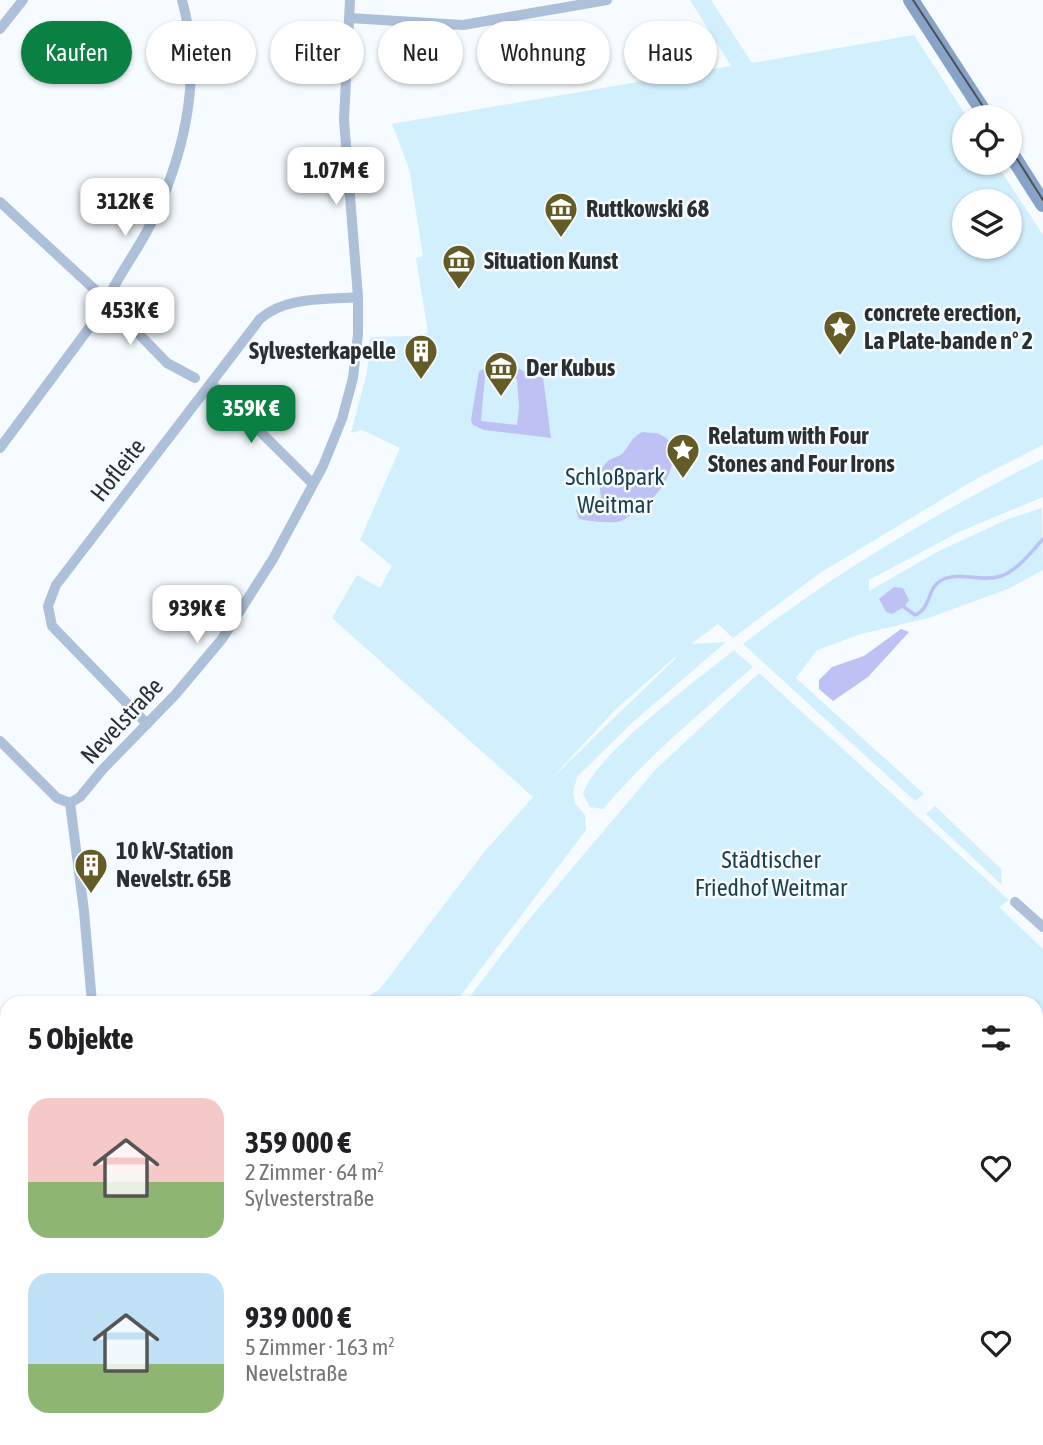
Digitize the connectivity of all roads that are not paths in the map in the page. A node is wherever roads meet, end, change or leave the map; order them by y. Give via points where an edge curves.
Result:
1 (23, 0) edge
2 (182, 0) edge
3 (350, 0) edge
4 (607, 0) edge
5 (911, 0) edge
6 (349, 18) junction
7 (0, 29) edge
8 (979, 105) edge
9 (1022, 171) edge
10 (0, 202) edge
11 (1043, 204) edge
12 (358, 298) junction
13 (106, 300) junction
14 (195, 378) dead end
15 (211, 383) junction
16 (0, 448) edge
17 (313, 484) junction
18 (147, 724) junction
19 (0, 741) edge
20 (70, 803) junction
21 (1015, 902) dead end
22 (1043, 927) edge
23 (91, 996) edge

1 - 7 street
2 - 13 street via 191,60 183,132 160,206
3 - 6 street, Nevelstraße
4 - 6 street via 463,24
5 - 8 main road
6 - 12 street, Nevelstraße via 344,120
9 - 11 main road
10 - 13 street
12 - 15 street, Hofleite via 290,303 268,312
12 - 17 street, Nevelstraße via 358,334 348,399 335,440
13 - 14 street via 167,363
13 - 16 street
15 - 17 street
15 - 18 street, Hofleite via 56,585 48,603 57,632
17 - 18 street, Nevelstraße via 222,639
18 - 20 street, Nevelstraße
19 - 20 street via 57,798
20 - 23 street
21 - 22 street

